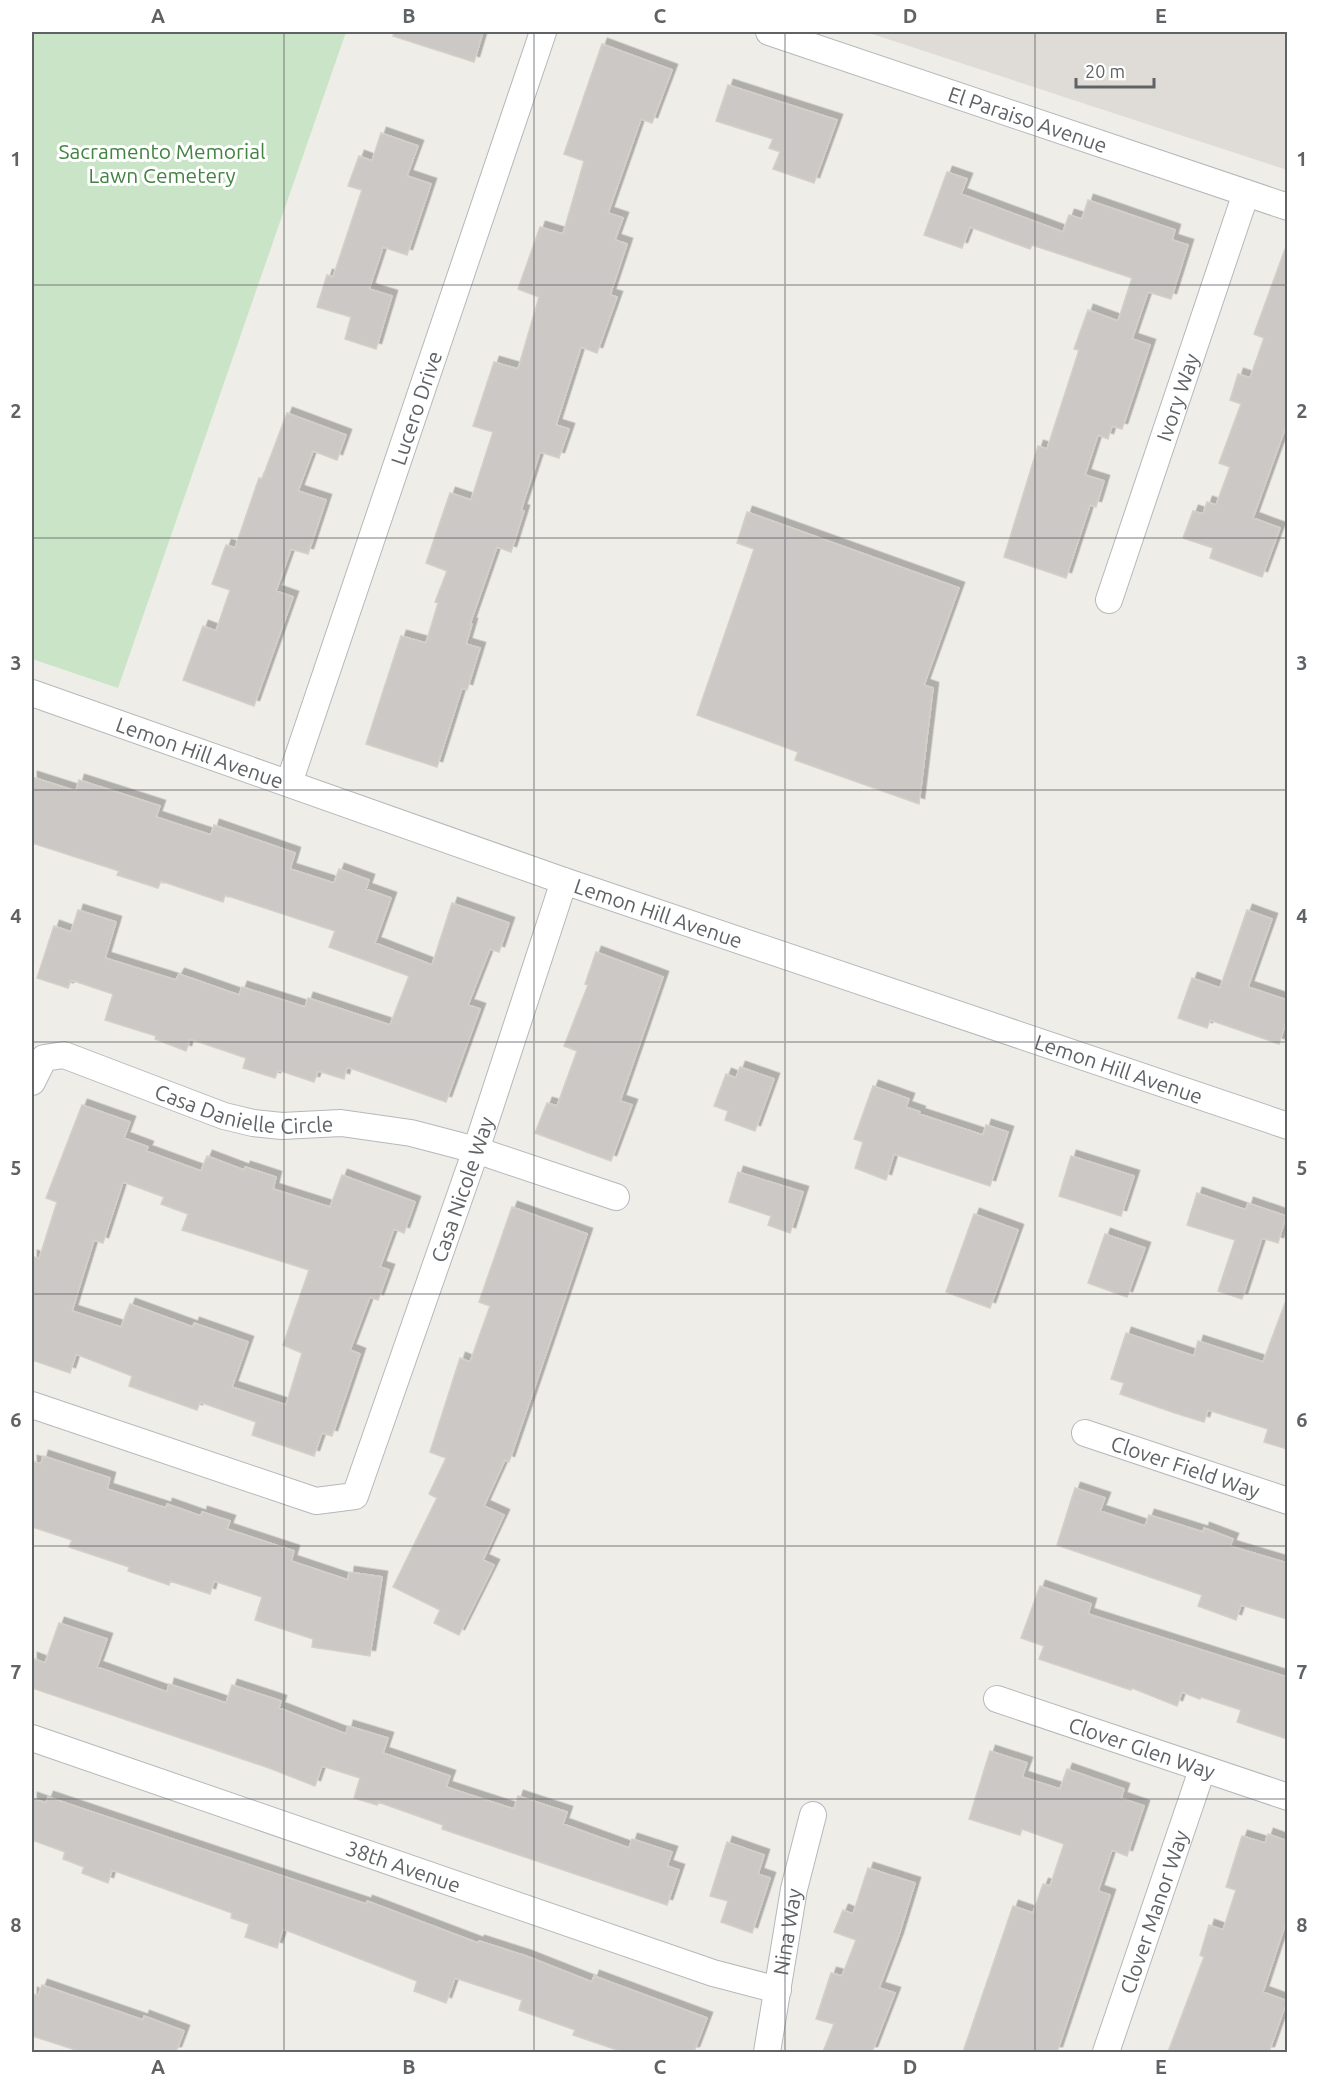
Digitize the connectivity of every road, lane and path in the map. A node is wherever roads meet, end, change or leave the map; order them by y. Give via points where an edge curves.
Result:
1 (543, 32) edge
2 (780, 33) edge
3 (1246, 194) junction
4 (1287, 207) edge
5 (1109, 600) dead end
6 (32, 693) edge
7 (289, 783) junction
8 (564, 881) junction
9 (32, 1082) edge
10 (1287, 1126) edge
11 (476, 1150) junction
12 (616, 1197) dead end
13 (32, 1405) edge
14 (1085, 1433) dead end
15 (1287, 1501) edge
16 (997, 1700) dead end
17 (32, 1738) edge
18 (1202, 1770) junction
19 (1287, 1797) edge
20 (813, 1815) dead end
21 (778, 1990) junction
22 (767, 2052) edge
23 (1106, 2052) edge

1 - 7 street, Lucero Drive
2 - 3 street, El Paraiso Avenue
3 - 4 street, El Paraiso Avenue
3 - 5 street, Ivory Way
6 - 7 street, Lemon Hill Avenue
7 - 8 street, Lemon Hill Avenue
8 - 10 street, Lemon Hill Avenue
8 - 11 street, Casa Nicole Way
9 - 11 street, Casa Danielle Circle via 44,1058 64,1055 224,1116 253,1123 341,1123 411,1133
11 - 12 street
11 - 13 street, Casa Nicole Way via 355,1496 316,1501
14 - 15 street, Clover Field Way
16 - 18 street, Clover Glen Way
17 - 21 street, 38th Avenue via 702,1969
18 - 19 street, Clover Glen Way
18 - 23 street, Clover Manor Way
20 - 21 street, Nina Way via 794,1889
21 - 22 street, Nina Way

